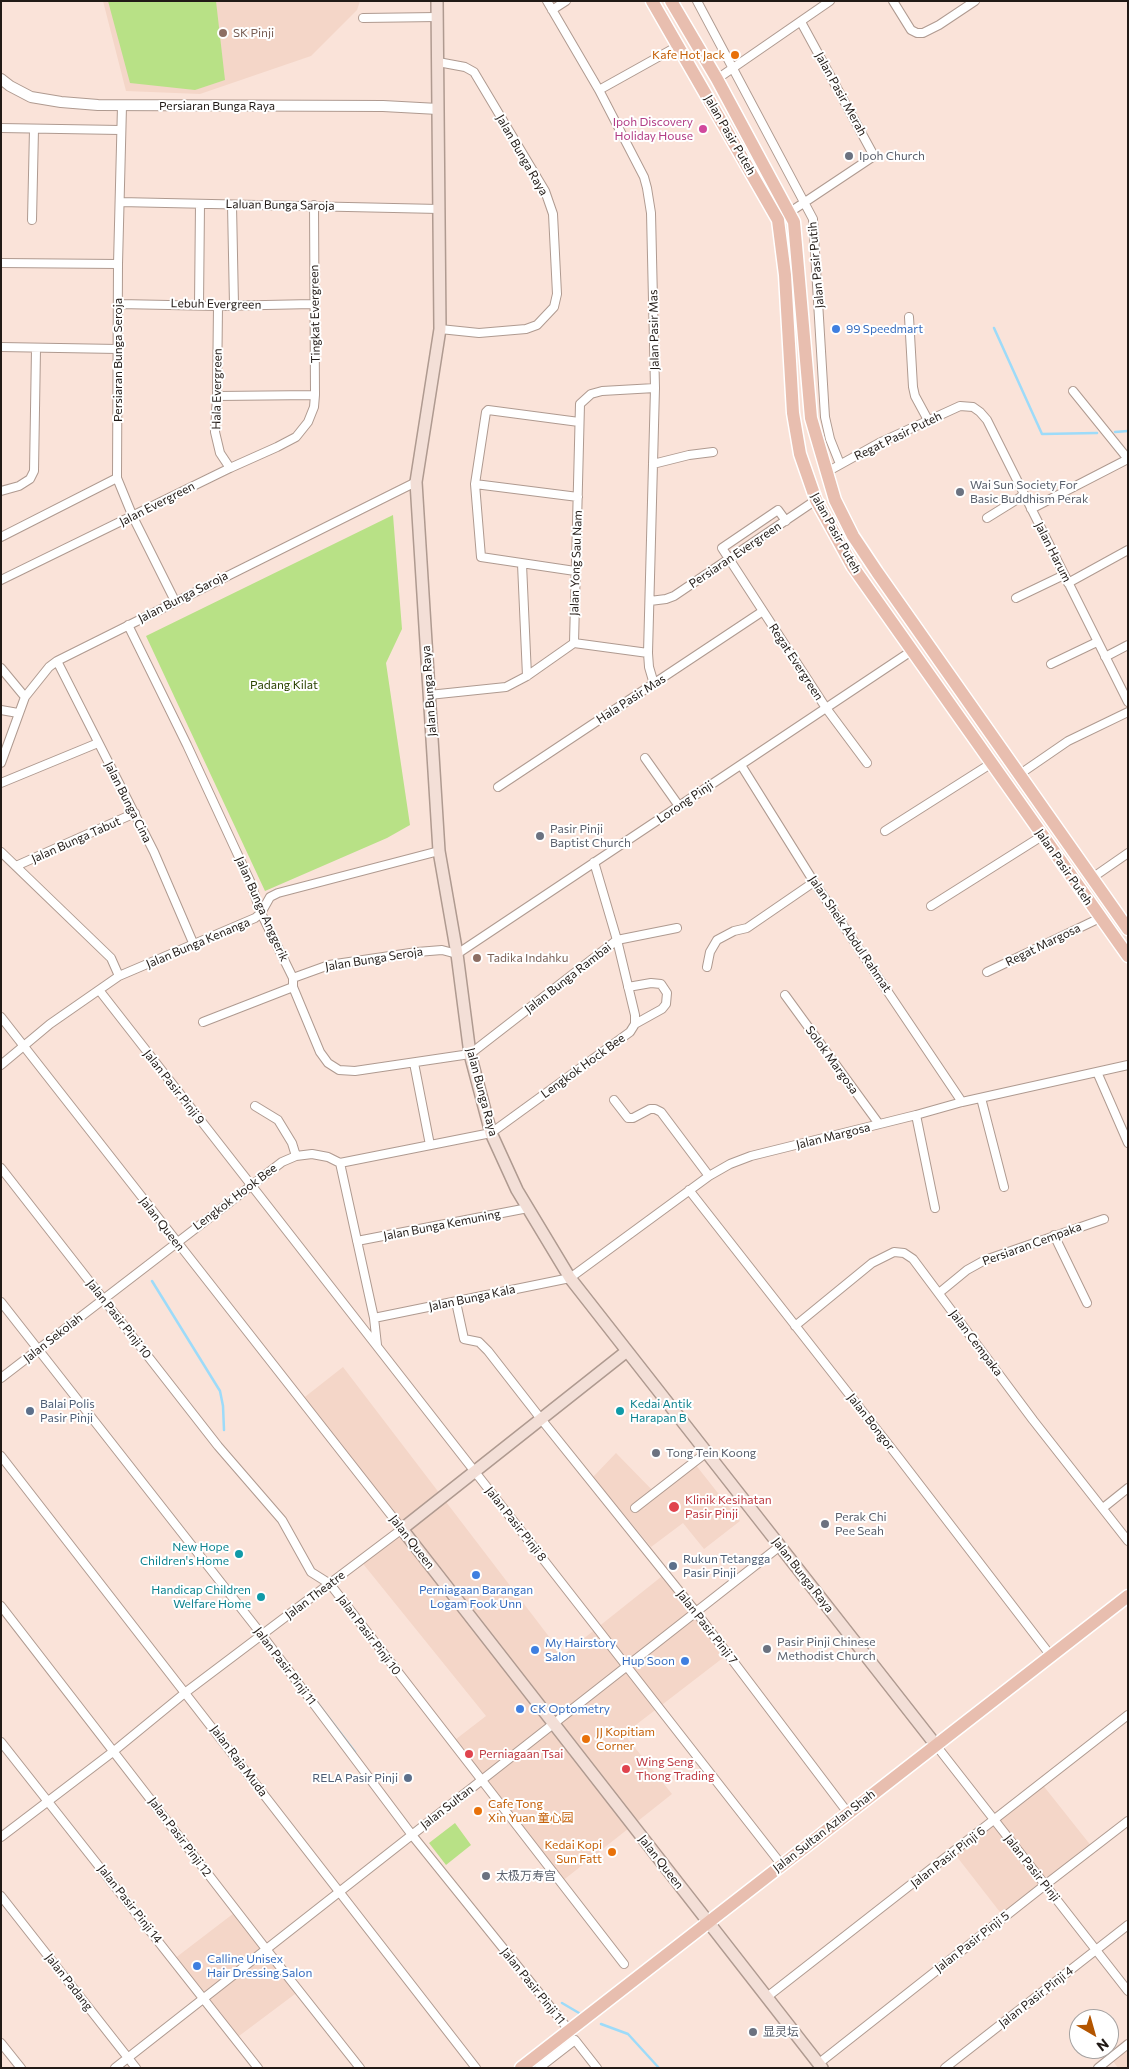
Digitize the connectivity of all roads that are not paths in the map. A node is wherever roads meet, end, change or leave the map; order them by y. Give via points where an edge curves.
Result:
1 (437, 1) edge
2 (547, 1) edge
3 (566, 1) edge
4 (652, 1) edge
5 (671, 1) edge
6 (697, 1) edge
7 (830, 1) edge
8 (893, 1) edge
9 (975, 1) edge
10 (552, 10) junction
11 (437, 17) junction
12 (364, 18) dead end
13 (801, 22) junction
14 (678, 46) junction
15 (438, 62) junction
16 (733, 67) junction
17 (1, 79) edge
18 (717, 79) junction
19 (599, 90) junction
20 (122, 106) junction
21 (438, 109) junction
22 (1, 128) edge
23 (34, 128) junction
24 (120, 130) junction
25 (120, 202) junction
26 (805, 202) junction
27 (200, 204) junction
28 (232, 205) junction
29 (314, 206) junction
30 (439, 209) junction
31 (790, 212) junction
32 (32, 220) dead end
33 (1, 263) edge
34 (118, 264) junction
35 (785, 275) junction
36 (119, 304) junction
37 (314, 304) junction
38 (199, 305) junction
39 (234, 305) junction
40 (218, 306) junction
41 (909, 318) dead end
42 (820, 319) junction
43 (803, 321) junction
44 (440, 329) junction
45 (1, 347) edge
46 (36, 349) junction
47 (118, 349) junction
48 (655, 388) junction
49 (1073, 391) dead end
50 (315, 394) junction
51 (218, 396) junction
52 (973, 407) joint
53 (928, 420) junction
54 (308, 422) joint
55 (579, 422) junction
56 (713, 452) dead end
57 (1128, 459) edge
58 (653, 464) junction
59 (840, 464) junction
60 (230, 468) junction
61 (825, 473) junction
62 (117, 478) junction
63 (416, 482) junction
64 (475, 484) junction
65 (1, 491) edge
66 (1024, 495) junction
67 (578, 497) junction
68 (816, 500) junction
69 (1031, 510) junction
70 (133, 517) junction
71 (986, 518) dead end
72 (786, 521) junction
73 (1, 537) edge
74 (1128, 550) edge
75 (729, 559) junction
76 (522, 564) junction
77 (575, 571) junction
78 (1064, 575) junction
79 (1, 580) edge
80 (1068, 582) junction
81 (1016, 598) dead end
82 (175, 601) junction
83 (650, 601) junction
84 (763, 611) junction
85 (128, 625) junction
86 (1097, 642) junction
87 (574, 644) junction
88 (1128, 645) edge
89 (913, 650) junction
90 (648, 653) junction
91 (1105, 657) junction
92 (57, 661) junction
93 (1051, 664) dead end
94 (1, 668) edge
95 (527, 676) junction
96 (654, 684) junction
97 (429, 695) junction
98 (25, 697) junction
99 (1128, 702) edge
100 (826, 708) junction
101 (1, 710) edge
102 (18, 712) junction
103 (1128, 712) edge
104 (98, 743) junction
105 (645, 758) dead end
106 (1, 763) edge
107 (867, 763) dead end
108 (992, 763) junction
109 (741, 764) junction
110 (1020, 774) junction
111 (1, 783) edge
112 (498, 787) dead end
113 (679, 806) junction
114 (135, 813) junction
115 (885, 831) dead end
116 (1042, 836) junction
117 (440, 851) junction
118 (1, 852) edge
119 (1128, 853) edge
120 (594, 862) junction
121 (16, 866) junction
122 (1092, 878) junction
123 (814, 882) junction
124 (931, 906) dead end
125 (261, 913) junction
126 (1100, 918) junction
127 (677, 928) dead end
128 (1128, 929) edge
129 (617, 940) junction
130 (194, 944) junction
131 (457, 954) junction
132 (1128, 956) edge
133 (707, 967) dead end
134 (987, 972) dead end
135 (119, 976) junction
136 (293, 983) junction
137 (628, 987) junction
138 (98, 990) junction
139 (786, 995) dead end
140 (1, 1018) edge
141 (203, 1022) dead end
142 (635, 1024) junction
143 (24, 1047) junction
144 (470, 1054) junction
145 (414, 1063) junction
146 (1, 1065) edge
147 (1128, 1065) edge
148 (1097, 1072) junction
149 (981, 1098) junction
150 (614, 1100) dead end
151 (962, 1102) junction
152 (255, 1106) dead end
153 (916, 1115) junction
154 (879, 1124) junction
155 (491, 1134) junction
156 (1128, 1143) edge
157 (430, 1145) junction
158 (296, 1156) junction
159 (340, 1163) junction
160 (1, 1168) edge
161 (709, 1176) junction
162 (250, 1184) junction
163 (1004, 1187) dead end
164 (689, 1190) junction
165 (528, 1208) junction
166 (935, 1208) dead end
167 (1104, 1219) dead end
168 (1054, 1235) junction
169 (357, 1241) junction
170 (176, 1242) junction
171 (570, 1278) junction
172 (939, 1293) junction
173 (103, 1299) junction
174 (1, 1302) edge
175 (456, 1302) junction
176 (1087, 1303) dead end
177 (374, 1318) junction
178 (795, 1326) junction
179 (378, 1347) junction
180 (39, 1349) junction
181 (627, 1351) junction
182 (1, 1378) edge
183 (541, 1419) junction
184 (707, 1452) junction
185 (1, 1456) edge
186 (474, 1472) junction
187 (1128, 1488) edge
188 (636, 1508) dead end
189 (1103, 1508) junction
190 (402, 1529) junction
191 (1128, 1541) edge
192 (780, 1546) junction
193 (330, 1584) junction
194 (1128, 1596) edge
195 (1, 1606) edge
196 (696, 1612) junction
197 (262, 1635) junction
198 (1051, 1656) junction
199 (627, 1666) junction
200 (186, 1692) junction
201 (1128, 1715) edge
202 (554, 1724) junction
203 (1, 1742) edge
204 (935, 1744) junction
205 (114, 1751) junction
206 (481, 1781) junction
207 (48, 1801) junction
208 (848, 1813) junction
209 (994, 1820) junction
210 (1128, 1821) edge
211 (412, 1835) junction
212 (1, 1837) edge
213 (781, 1864) junction
214 (1044, 1885) junction
215 (338, 1892) junction
216 (1, 1896) edge
217 (708, 1921) junction
218 (1128, 1925) edge
219 (266, 1949) junction
220 (1096, 1950) junction
221 (624, 1964) dead end
222 (1128, 1991) edge
223 (767, 1997) junction
224 (204, 1998) junction
225 (569, 2030) junction
226 (1, 2042) edge
227 (1128, 2044) edge
228 (128, 2057) junction
229 (820, 2066) edge
230 (21, 2068) edge
231 (115, 2068) edge
232 (136, 2068) edge
233 (258, 2068) edge
234 (360, 2068) edge
235 (476, 2068) edge
236 (521, 2068) edge
237 (539, 2068) edge
238 (597, 2068) edge
239 (945, 2068) edge
240 (1098, 2068) edge

1 - 11 main road, Jalan Bunga Raya
2 - 10 street, Jalan Pasir Mas
3 - 10 street
4 - 14 main road, Jalan Pasir Puteh
5 - 18 main road, Jalan Pasir Puteh
6 - 16 street, Jalan Pasir Putih
7 - 13 street
8 - 9 street via 911,30 917,33 940,24
10 - 19 street, Jalan Pasir Mas
11 - 12 street
11 - 15 main road, Jalan Bunga Raya
13 - 16 street
13 - 26 street, Jalan Pasir Merah via 874,156
14 - 19 street
14 - 35 main road, Jalan Pasir Puteh via 778,220
15 - 21 main road, Jalan Bunga Raya
15 - 44 street, Jalan Bunga Raya via 474,72 545,191 553,214 557,294 554,307 537,324 526,329 478,333
16 - 18 street
16 - 26 street, Jalan Pasir Putih
17 - 20 street, Persiaran Bunga Raya via 31,97
18 - 31 main road, Jalan Pasir Puteh
19 - 48 street, Jalan Pasir Mas via 647,188 651,213
20 - 21 street, Persiaran Bunga Raya
20 - 24 street, Persiaran Bunga Seroja
21 - 30 main road, Jalan Bunga Raya
22 - 23 street
23 - 24 street
23 - 32 street
24 - 25 street, Persiaran Bunga Seroja
25 - 27 street, Laluan Bunga Saroja
25 - 34 street, Persiaran Bunga Seroja
26 - 31 street, Jalan Pasir Merah
26 - 42 street, Jalan Pasir Putih via 813,219
27 - 28 street, Laluan Bunga Saroja
27 - 38 street
28 - 29 street, Laluan Bunga Saroja
28 - 39 street
29 - 30 street, Laluan Bunga Saroja
29 - 37 street, Tingkat Evergreen
30 - 44 main road, Jalan Bunga Raya
31 - 35 main road via 785,219 790,265
31 - 43 main road, Jalan Pasir Puteh via 796,229
33 - 34 street
34 - 36 street, Persiaran Bunga Seroja
35 - 68 main road, Jalan Pasir Puteh via 793,413 800,454
36 - 38 street, Lebuh Evergreen
36 - 47 street, Persiaran Bunga Seroja
37 - 39 street, Lebuh Evergreen
37 - 50 street, Tingkat Evergreen
38 - 40 street, Lebuh Evergreen
39 - 40 street, Lebuh Evergreen
40 - 51 street, Hala Evergreen
41 - 53 street via 913,387
42 - 43 street
42 - 59 street, Jalan Pasir Putih via 825,417
43 - 61 main road, Jalan Pasir Puteh via 811,418
44 - 63 main road, Jalan Bunga Raya
45 - 46 street
46 - 47 street
46 - 65 street via 34,471 30,479 19,486
47 - 62 street, Persiaran Bunga Seroja
48 - 55 street, Jalan Yong Sau Nam via 591,394 580,404
48 - 58 street, Jalan Pasir Mas
49 - 57 street
50 - 51 street
50 - 54 street, Tingkat Evergreen
51 - 60 street, Hala Evergreen via 215,432 220,453
52 - 53 street, Regat Pasir Puteh via 960,406
52 - 66 street, Jalan Harum via 988,420
53 - 59 street, Regat Pasir Puteh
54 - 60 street, Jalan Evergreen via 296,437
55 - 64 street via 488,410
55 - 67 street, Jalan Yong Sau Nam
56 - 58 street via 689,454
57 - 69 street
58 - 83 street, Jalan Pasir Mas
59 - 61 street, Regat Pasir Puteh
60 - 70 street, Jalan Evergreen
61 - 110 main road, Jalan Pasir Puteh via 834,500 853,536
62 - 70 street, Persiaran Bunga Seroja
62 - 73 street
63 - 82 street, Jalan Bunga Saroja
63 - 97 main road, Jalan Bunga Raya
64 - 67 street
64 - 76 street via 481,557
66 - 69 street, Jalan Harum
66 - 71 street
67 - 77 street, Jalan Yong Sau Nam
68 - 72 street, Persiaran Evergreen
68 - 89 main road, Jalan Pasir Puteh via 853,567
69 - 78 street, Jalan Harum
70 - 79 street, Jalan Evergreen
70 - 82 street, Persiaran Bunga Seroja
72 - 75 street, Persiaran Evergreen
72 - 75 street via 778,510 722,548
74 - 80 street
75 - 83 street, Persiaran Evergreen via 674,596
75 - 84 street, Regat Evergreen
76 - 77 street
76 - 95 street
77 - 87 street, Jalan Yong Sau Nam
78 - 80 street, Jalan Harum
78 - 81 street
80 - 86 street, Jalan Harum
82 - 85 street, Jalan Bunga Saroja
83 - 90 street, Jalan Pasir Mas
84 - 96 street, Hala Pasir Mas
84 - 100 street, Regat Evergreen
85 - 92 street, Jalan Bunga Saroja
85 - 125 street, Jalan Bunga Anggerik via 223,822
86 - 91 street, Jalan Harum
86 - 93 street
87 - 90 street
87 - 95 street
88 - 91 street
89 - 100 street, Lorong Pinji
89 - 108 main road, Jalan Pasir Puteh
90 - 96 street, Jalan Pasir Mas
91 - 99 street, Jalan Harum
92 - 98 street, Jalan Bunga Saroja
92 - 104 street, Jalan Bunga Cina
94 - 98 street
95 - 97 street via 506,687
96 - 112 street, Hala Pasir Mas
97 - 117 main road, Jalan Bunga Raya
98 - 102 street, Jalan Bunga Saroja
100 - 107 street, Regat Evergreen
100 - 109 street, Lorong Pinji
101 - 102 street
102 - 106 street, Jalan Bunga Saroja
103 - 110 street via 1068,741
104 - 111 street
104 - 114 street, Jalan Bunga Cina
105 - 113 street
108 - 115 street
108 - 116 main road, Jalan Pasir Puteh
109 - 113 street, Lorong Pinji
109 - 123 street, Jalan Sheik Abdul Rahmat
110 - 122 main road, Jalan Pasir Puteh
113 - 120 street, Lorong Pinji
114 - 121 street, Jalan Bunga Tabut
114 - 130 street, Jalan Bunga Cina
116 - 124 street
116 - 126 main road, Jalan Pasir Puteh
117 - 125 street, Jalan Bunga Kenanga via 278,892
117 - 131 main road, Jalan Bunga Raya
118 - 121 street
119 - 122 street
120 - 129 street, Lengkok Hock Bee
120 - 131 street, Lorong Pinji
121 - 135 street via 111,958
122 - 128 main road, Jalan Pasir Puteh
123 - 133 street via 747,928 717,940
123 - 151 street, Jalan Sheik Abdul Rahmat
125 - 130 street, Jalan Bunga Kenanga
125 - 136 street, Jalan Bunga Anggerik
126 - 132 main road, Jalan Pasir Puteh
126 - 134 street, Regat Margosa
127 - 129 street, Jalan Bunga Rambai
129 - 137 street, Lengkok Hock Bee
129 - 144 street, Jalan Bunga Rambai
130 - 135 street, Jalan Bunga Kenanga
131 - 136 street, Jalan Bunga Seroja via 442,950 418,952 329,965
131 - 144 main road, Jalan Bunga Raya
135 - 138 street, Jalan Bunga Kenanga
136 - 141 street, Jalan Bunga Seroja
136 - 145 street, Jalan Bunga Anggerik via 320,1052 328,1063 339,1070 355,1071
137 - 142 street, Lengkok Hock Bee
137 - 142 street via 661,984 667,993 662,1009
138 - 143 street, Jalan Bunga Kenanga
138 - 162 street, Jalan Pasir Pinji 9
139 - 154 street, Solok Margosa
140 - 143 street, Jalan Queen
142 - 155 street, Lengkok Hock Bee via 630,1032
143 - 146 street, Jalan Bunga Kenanga
143 - 170 street, Jalan Queen
144 - 145 street, Jalan Bunga Anggerik
144 - 155 main road, Jalan Bunga Raya
145 - 157 street
147 - 148 street, Jalan Margosa
148 - 149 street, Jalan Margosa
148 - 156 street
149 - 151 street, Jalan Margosa
149 - 163 street
150 - 161 street via 628,1118 650,1109 661,1112
151 - 153 street, Jalan Margosa
152 - 158 street via 278,1120
153 - 154 street, Jalan Margosa
153 - 166 street
154 - 161 street, Jalan Margosa via 751,1156
155 - 157 street
155 - 165 main road, Jalan Bunga Raya
157 - 159 street
158 - 159 street via 312,1154
158 - 162 street, Lengkok Hook Bee
159 - 169 street
160 - 173 street, Jalan Pasir Pinji 10
161 - 164 street, Jalan Margosa
162 - 170 street, Lengkok Hook Bee
162 - 179 street, Jalan Pasir Pinji 8
164 - 171 street, Jalan Margosa
164 - 178 street, Jalan Bongor
165 - 169 street, Jalan Bunga Kemuning
165 - 171 main road, Jalan Bunga Raya
167 - 168 street, Persiaran Cempaka
168 - 172 street, Persiaran Cempaka via 975,1264
168 - 176 street
169 - 177 street
170 - 173 street, Jalan Sekolah
170 - 190 street, Jalan Queen
171 - 175 street, Jalan Bunga Kala
171 - 181 main road, Jalan Bunga Raya
172 - 178 street, Jalan Cempaka via 913,1259 904,1253 894,1252 872,1263
172 - 189 street, Jalan Cempaka
173 - 180 street, Jalan Sekolah
173 - 193 street, Jalan Pasir Pinji 10 via 218,1446 282,1520 311,1572
174 - 180 street, Jalan Pasir Pinji 11
175 - 177 street, Jalan Bunga Kala
175 - 183 street, Jalan Pasir Pinji 7 via 464,1339 479,1342 488,1351
177 - 179 street
178 - 198 street, Jalan Bongor
179 - 186 street, Jalan Pasir Pinji 8
180 - 182 street, Jalan Sekolah
180 - 197 street, Jalan Pasir Pinji 11
181 - 183 main road, Jalan Theatre
181 - 184 main road, Jalan Bunga Raya
183 - 186 main road, Jalan Theatre
183 - 196 street, Jalan Pasir Pinji 7
184 - 188 street
184 - 192 main road, Jalan Bunga Raya
185 - 200 street, Jalan Raja Muda
186 - 190 main road, Jalan Theatre
186 - 199 street, Jalan Pasir Pinji 8
187 - 189 street
189 - 191 street, Jalan Cempaka
190 - 193 street, Jalan Theatre
190 - 202 main road, Jalan Queen
192 - 196 street, Jalan Sultan
192 - 204 main road, Jalan Bunga Raya
193 - 197 street, Jalan Theatre
193 - 206 street, Jalan Pasir Pinji 10
194 - 198 main road, Jalan Sultan Azlan Shah
195 - 205 street, Jalan Pasir Pinji 12
196 - 199 street, Jalan Sultan
196 - 208 street, Jalan Pasir Pinji 7
197 - 200 street, Jalan Theatre
197 - 211 street, Jalan Pasir Pinji 11
198 - 204 main road, Jalan Sultan Azlan Shah
199 - 202 street, Jalan Sultan
199 - 213 street, Jalan Pasir Pinji 8
200 - 205 street, Jalan Theatre
200 - 215 street, Jalan Raja Muda
201 - 209 street, Jalan Pasir Pinji 6
202 - 206 street, Jalan Sultan
202 - 217 main road, Jalan Queen
203 - 207 street, Jalan Pasir Pinji 14
204 - 208 main road, Jalan Sultan Azlan Shah
204 - 209 street, Jalan Pasir Pinji
205 - 207 street, Jalan Theatre
205 - 219 street, Jalan Pasir Pinji 12
206 - 211 street, Jalan Sultan
206 - 221 street, Jalan Pasir Pinji 10
207 - 212 street, Jalan Theatre
207 - 224 street, Jalan Pasir Pinji 14
208 - 213 main road, Jalan Sultan Azlan Shah
209 - 214 street, Jalan Pasir Pinji
209 - 223 street, Jalan Pasir Pinji 6
210 - 214 street, Jalan Pasir Pinji 5
211 - 215 street, Jalan Sultan
211 - 225 street, Jalan Pasir Pinji 11
213 - 217 main road, Jalan Sultan Azlan Shah
214 - 220 street, Jalan Pasir Pinji
214 - 229 street, Jalan Pasir Pinji 5
215 - 219 street, Jalan Sultan
215 - 235 street, Jalan Raja Muda
216 - 228 street, Jalan Padang
217 - 223 main road, Jalan Queen
217 - 225 main road, Jalan Sultan Azlan Shah
218 - 220 street, Jalan Pasir Pinji 4
219 - 224 street, Jalan Sultan
219 - 234 street, Jalan Pasir Pinji 12
220 - 222 street, Jalan Pasir Pinji
220 - 239 street, Jalan Pasir Pinji 4
223 - 229 main road, Jalan Queen
224 - 228 street, Jalan Sultan
224 - 233 street, Jalan Pasir Pinji 14
225 - 236 main road, Jalan Sultan Azlan Shah
226 - 230 street
227 - 240 street
228 - 231 street, Jalan Sultan
228 - 232 street, Jalan Padang
237 - 238 street via 576,2040

